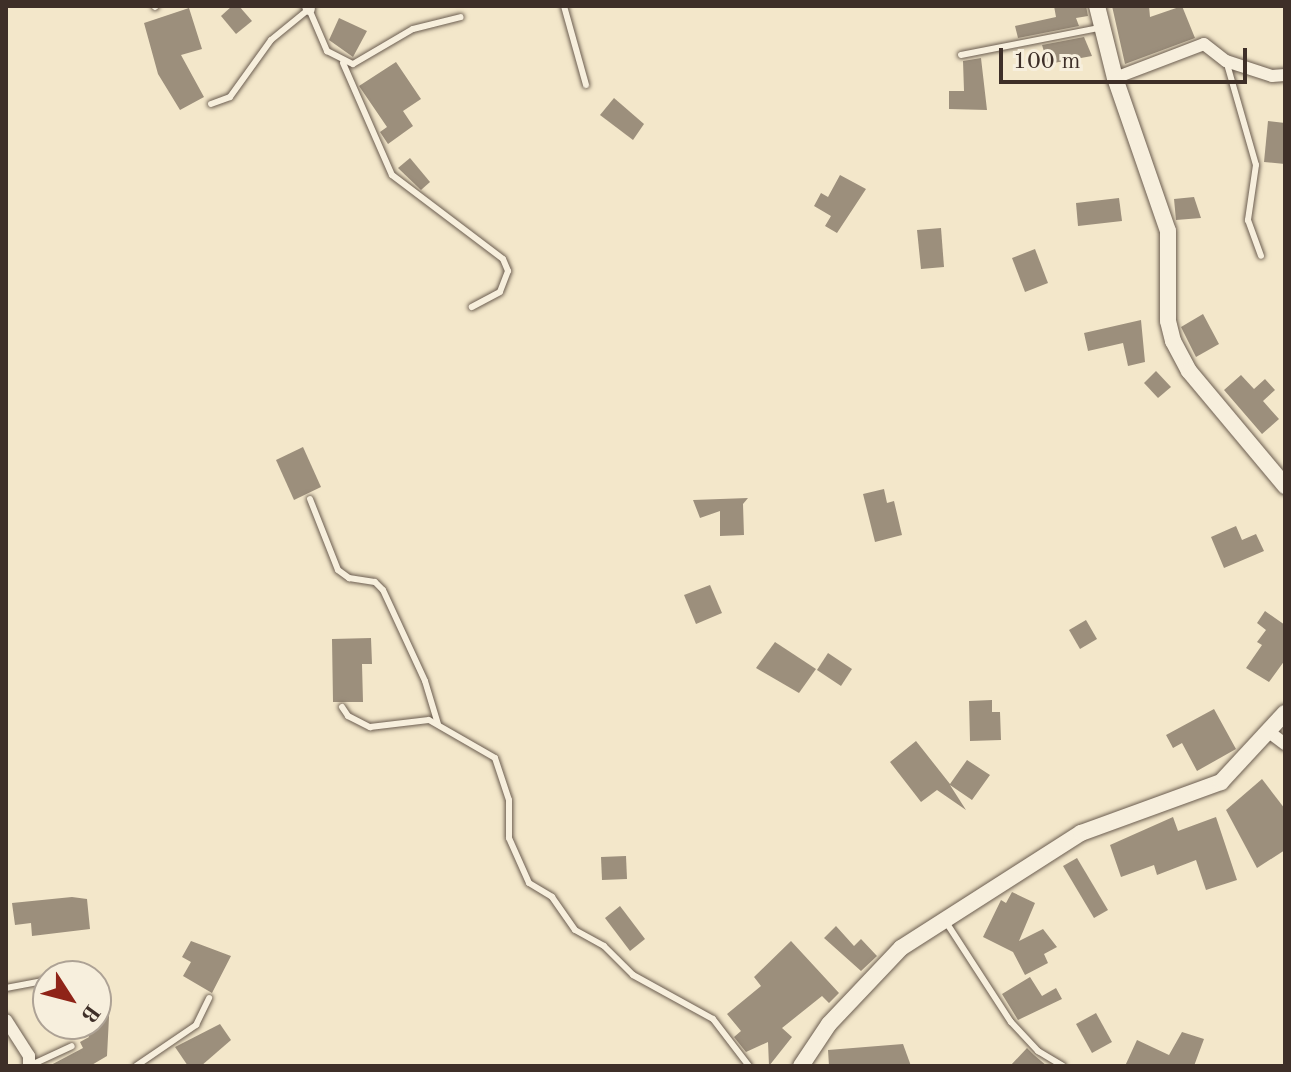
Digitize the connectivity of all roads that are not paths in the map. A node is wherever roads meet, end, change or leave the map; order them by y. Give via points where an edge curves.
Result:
1 (564, 6) edge
2 (1097, 6) edge
3 (309, 7) edge
4 (461, 17) dead end
5 (1103, 27) junction
6 (961, 55) dead end
7 (1226, 61) junction
8 (343, 63) junction
9 (1285, 75) edge
10 (1115, 78) junction
11 (586, 85) dead end
12 (211, 104) dead end
13 (1261, 256) dead end
14 (472, 307) dead end
15 (1285, 486) edge
16 (310, 499) dead end
17 (342, 707) dead end
18 (1285, 713) edge
19 (438, 724) junction
20 (1269, 732) junction
21 (1285, 744) edge
22 (946, 922) junction
23 (32, 983) edge
24 (6, 988) edge
25 (209, 998) dead end
26 (6, 1020) edge
27 (72, 1046) dead end
28 (29, 1066) edge
29 (136, 1066) edge
30 (749, 1066) edge
31 (801, 1066) edge
32 (1063, 1066) edge

1 - 11 lane
2 - 5 street
3 - 8 lane via 319,40
3 - 12 lane via 271,40 230,97
4 - 8 lane via 413,29 367,59
5 - 6 lane
5 - 10 street
7 - 9 street
7 - 10 street via 1204,44
7 - 13 lane via 1256,165 1248,220
8 - 14 lane via 392,175 503,259 508,271 500,292
10 - 15 street via 1168,231 1168,321 1173,341 1189,371
16 - 19 lane via 338,570 349,578 375,582 383,590 425,681
17 - 19 lane via 370,727
18 - 20 street
19 - 30 lane via 501,765 509,800 509,838 529,883 552,897 575,930 604,946 633,975 713,1019
20 - 21 street
20 - 22 street via 1221,782 1081,833
22 - 31 street via 901,948 863,983
22 - 32 lane via 1011,1022 1038,1051
23 - 24 lane
25 - 29 lane via 196,1025
26 - 28 street via 29,1056
27 - 28 lane

